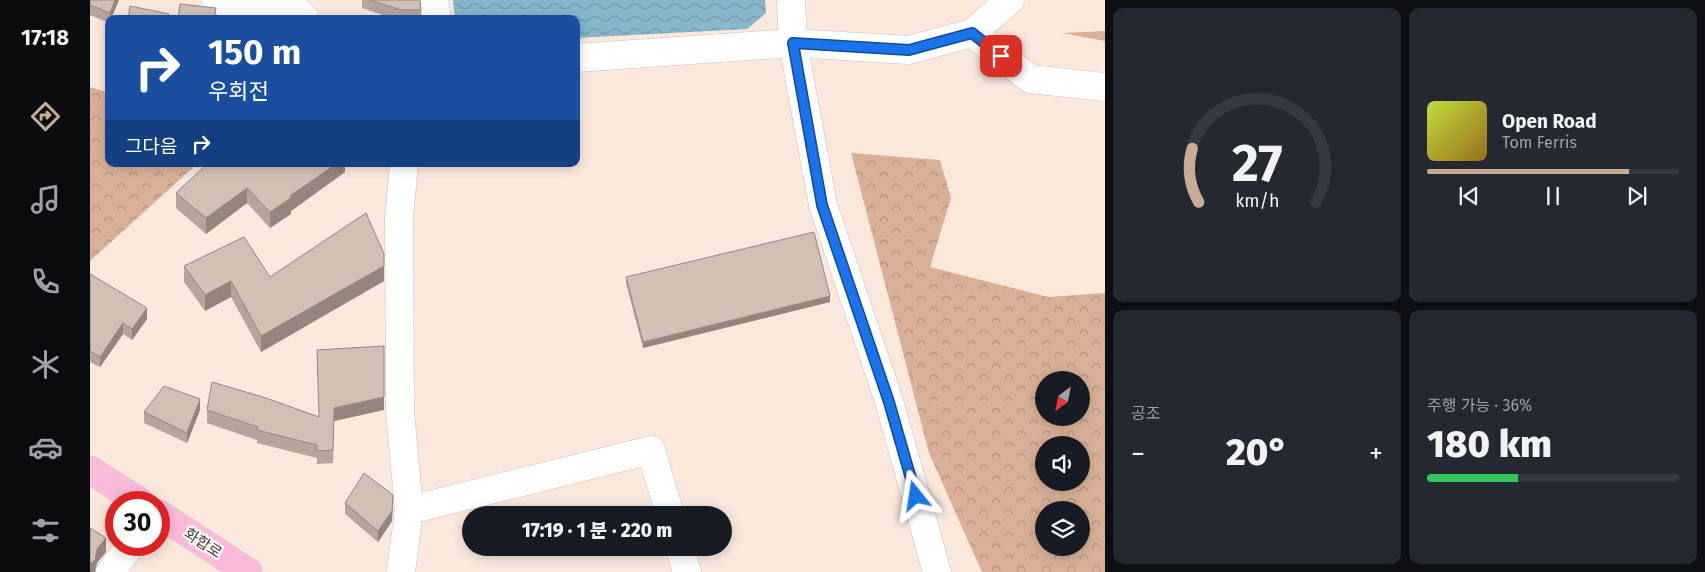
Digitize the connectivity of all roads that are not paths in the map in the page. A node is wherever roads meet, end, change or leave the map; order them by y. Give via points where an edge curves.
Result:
1 (216, 0) edge
2 (434, 0) edge
3 (791, 0) edge
4 (1010, 0) edge
5 (293, 7) edge
6 (436, 15) edge
7 (972, 33) junction
8 (793, 43) junction
9 (580, 58) edge
10 (1105, 87) edge
11 (404, 167) edge
12 (90, 470) edge
13 (123, 491) edge
14 (667, 506) edge
15 (409, 510) junction
16 (170, 521) edge
17 (123, 556) edge
18 (682, 556) edge
19 (110, 572) edge
20 (248, 572) edge
21 (401, 572) edge
22 (687, 572) edge
23 (937, 572) edge

1 - 5 street via 232,4
2 - 6 street
3 - 8 street
4 - 7 street
7 - 8 street via 909,50
7 - 10 street via 1030,79
8 - 9 street
8 - 23 street via 822,205 889,402
11 - 15 street via 399,218 400,411
12 - 13 main road
14 - 15 street via 651,450
15 - 21 street
16 - 20 main road, 화합로
17 - 19 street
18 - 22 street

